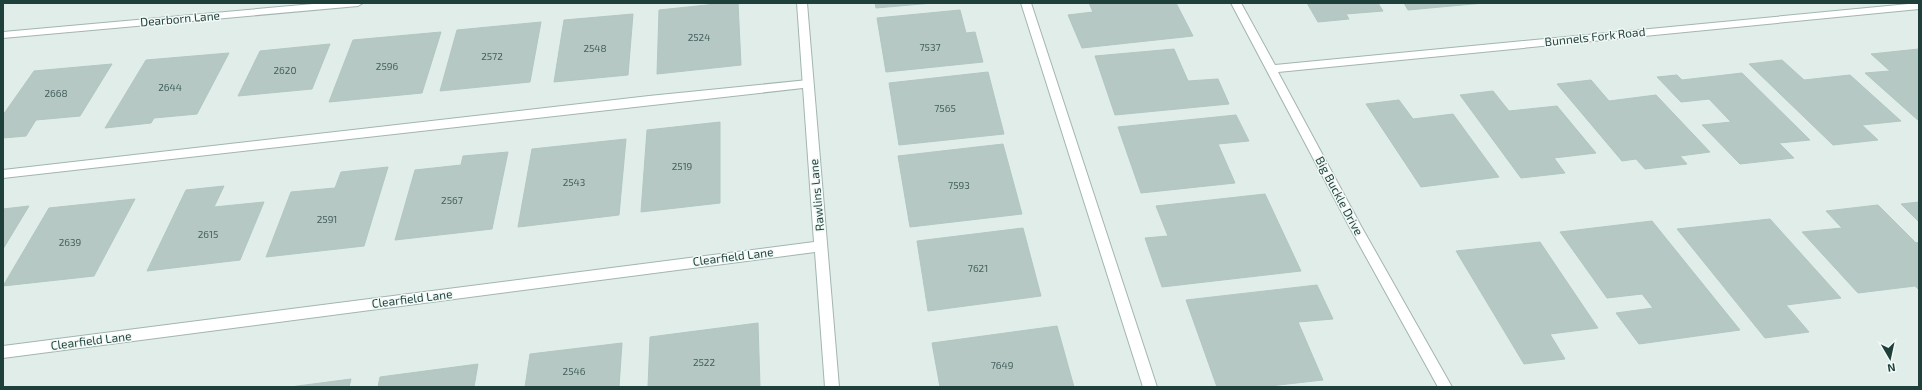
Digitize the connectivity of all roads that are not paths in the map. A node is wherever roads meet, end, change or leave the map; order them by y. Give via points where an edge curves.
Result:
1 (358, 3) edge
2 (802, 3) edge
3 (1026, 3) edge
4 (1236, 3) edge
5 (1919, 6) edge
6 (3, 36) edge
7 (1272, 69) junction
8 (808, 84) junction
9 (3, 174) edge
10 (821, 246) junction
11 (3, 352) edge
12 (832, 387) edge
13 (1150, 387) edge
14 (1445, 387) edge

1 - 6 street, Dearborn Lane
2 - 8 street, Rawlins Lane
3 - 13 street
4 - 7 street, Big Buckle Drive
5 - 7 street, Bunnels Fork Road
7 - 14 street, Big Buckle Drive via 1356,228
8 - 9 street
8 - 10 street, Rawlins Lane
10 - 11 street, Clearfield Lane
10 - 12 street, Rawlins Lane

